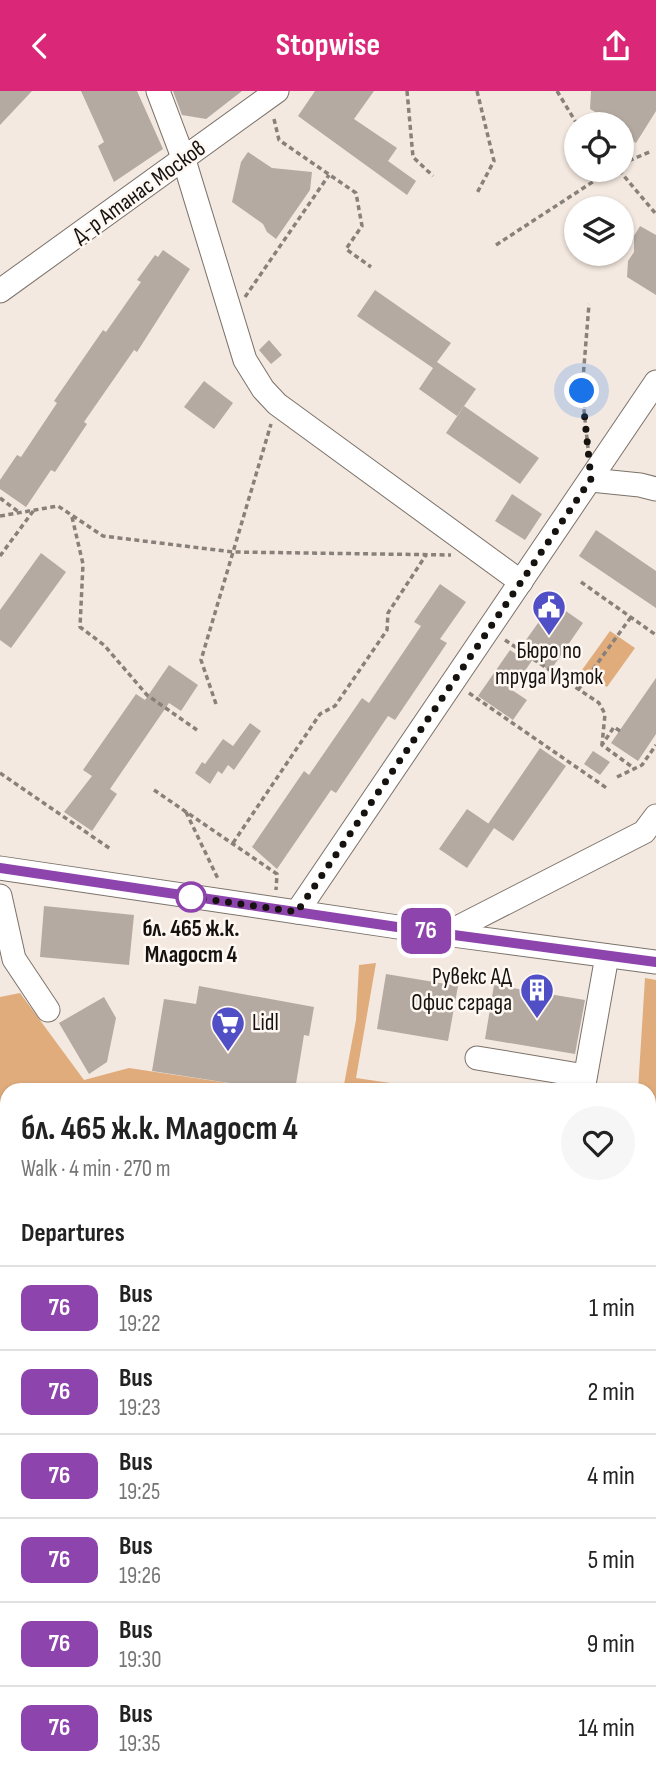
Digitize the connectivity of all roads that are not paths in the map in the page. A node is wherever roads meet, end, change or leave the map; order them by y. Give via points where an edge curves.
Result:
1 (158, 91) edge
2 (273, 94) edge
3 (184, 160) junction
4 (0, 291) edge
5 (656, 382) edge
6 (591, 479) junction
7 (656, 489) edge
8 (521, 582) junction
9 (656, 816) edge
10 (0, 868) edge
11 (0, 896) edge
12 (285, 911) junction
13 (445, 934) junction
14 (607, 956) junction
15 (656, 962) edge
16 (9, 973) edge
17 (48, 1010) dead end
18 (477, 1058) dead end
19 (584, 1083) edge

1 - 3 street
2 - 3 street, Д-р Атанас Москов
3 - 4 street, Д-р Атанас Москов
3 - 8 street via 230,319 245,360 263,389 277,404
5 - 6 street
6 - 7 street
6 - 8 street
8 - 12 street
9 - 13 street via 644,832
10 - 12 street
11 - 16 street via 14,960
12 - 13 street
13 - 14 street
14 - 15 street
14 - 19 street
16 - 17 street
18 - 19 street

